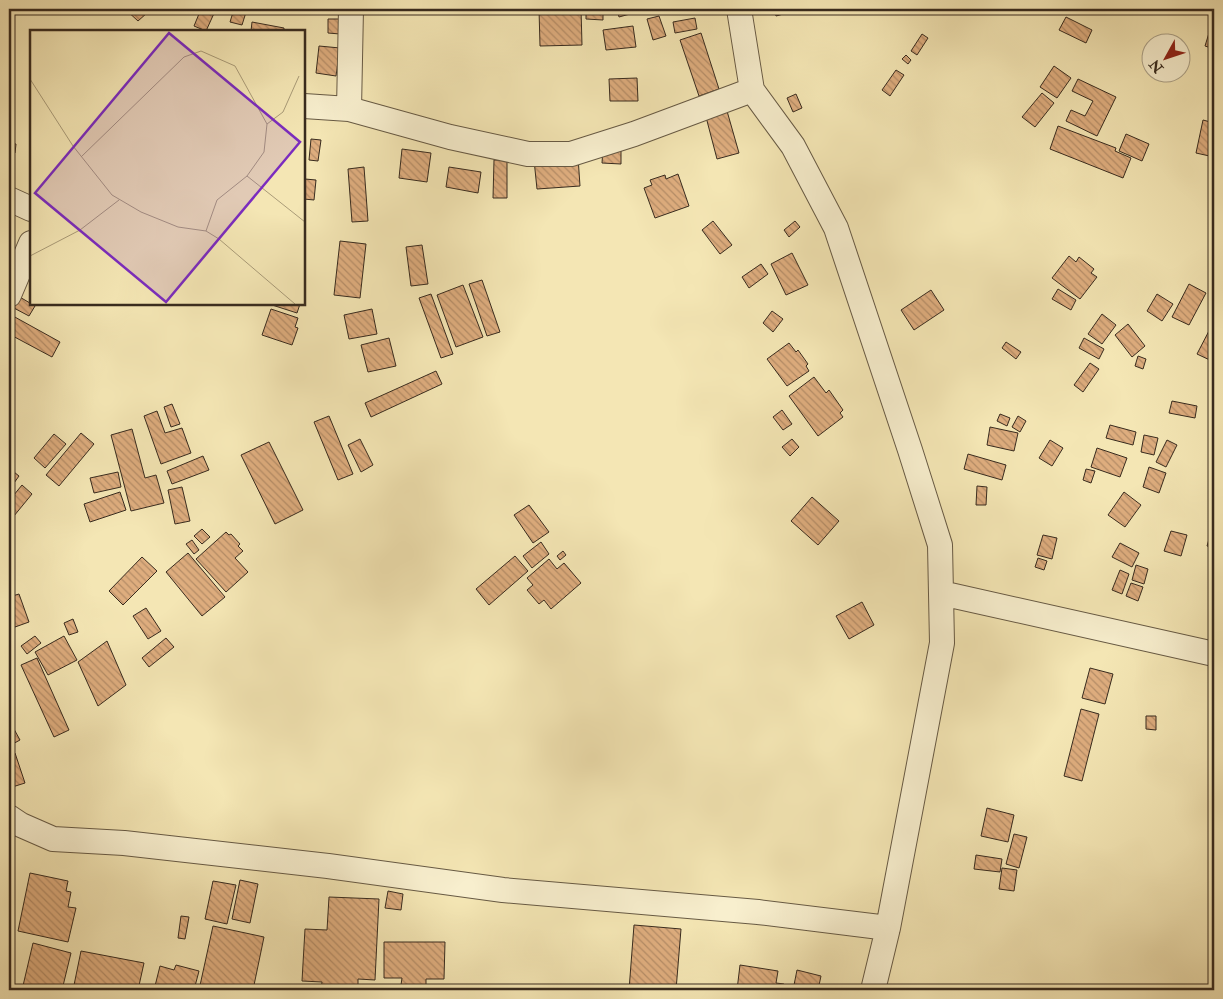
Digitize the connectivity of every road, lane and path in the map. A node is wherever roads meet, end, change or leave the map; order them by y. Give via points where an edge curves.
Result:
1 (351, 9) edge
2 (739, 9) edge
3 (752, 90) junction
4 (305, 106) edge
5 (349, 109) junction
6 (9, 199) edge
7 (30, 209) edge
8 (30, 245) edge
9 (9, 295) edge
10 (941, 593) junction
11 (1214, 654) edge
12 (9, 817) edge
13 (888, 928) junction
14 (873, 990) edge

1 - 5 street
2 - 3 street
3 - 5 street via 571,154 528,154 450,137
3 - 10 street via 793,146 836,228 940,546
4 - 5 street
6 - 7 street
8 - 9 street
10 - 11 street
10 - 13 street via 942,643
12 - 13 street via 53,839 124,843 503,890 758,912
13 - 14 street

